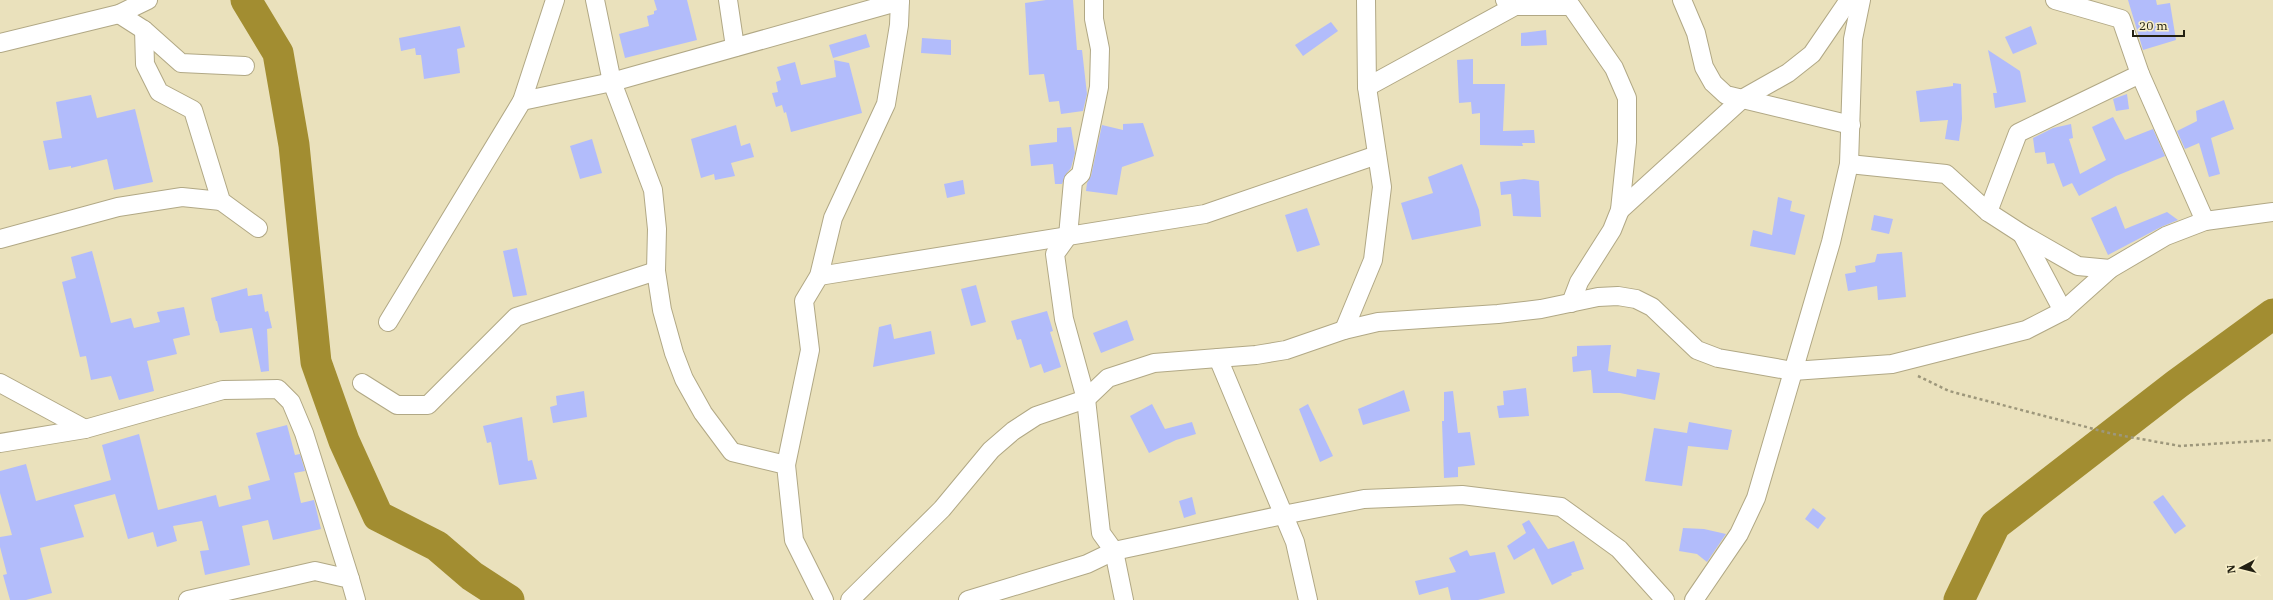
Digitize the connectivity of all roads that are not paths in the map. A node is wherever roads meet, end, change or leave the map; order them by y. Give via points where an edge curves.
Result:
1 (148, 0) edge
2 (555, 0) edge
3 (595, 0) edge
4 (728, 0) edge
5 (1094, 0) edge
6 (1366, 0) edge
7 (1682, 0) edge
8 (1849, 0) edge
9 (1861, 0) edge
10 (2055, 0) edge
11 (900, 1) edge
12 (1510, 3) edge
13 (119, 14) junction
14 (144, 30) junction
15 (0, 43) edge
16 (735, 47) junction
17 (246, 66) dead end
18 (2140, 74) junction
19 (612, 82) junction
20 (1366, 87) junction
21 (1742, 99) junction
22 (522, 101) junction
23 (1851, 125) junction
24 (1377, 155) junction
25 (1849, 164) junction
26 (221, 201) junction
27 (1620, 210) junction
28 (1988, 212) junction
29 (2273, 212) edge
30 (2206, 221) junction
31 (258, 228) dead end
32 (2022, 234) junction
33 (1068, 236) junction
34 (0, 239) edge
35 (2110, 270) junction
36 (656, 271) junction
37 (819, 276) junction
38 (1571, 303) junction
39 (2063, 310) junction
40 (388, 322) dead end
41 (1344, 330) junction
42 (1218, 358) junction
43 (1793, 371) junction
44 (0, 383) edge
45 (362, 383) dead end
46 (1086, 399) junction
47 (85, 429) junction
48 (0, 443) edge
49 (786, 465) junction
50 (1283, 515) junction
51 (1114, 551) junction
52 (350, 579) junction
53 (188, 600) edge
54 (356, 600) edge
55 (824, 600) edge
56 (850, 600) edge
57 (968, 600) edge
58 (1124, 600) edge
59 (1308, 600) edge
60 (1665, 600) edge
61 (1694, 600) edge

1 - 13 street
2 - 22 street
3 - 19 street
4 - 16 street
5 - 33 street via 1094,19 1100,49 1099,87 1081,174 1073,181
6 - 20 street
7 - 21 street via 1696,34 1704,67 1713,83 1726,95
8 - 21 street via 1812,54 1788,73
9 - 23 street via 1853,39
10 - 18 street via 2121,19
11 - 16 street
11 - 37 street via 899,25 886,104 833,218
12 - 20 street
12 - 27 street via 1571,6 1614,68 1627,98 1627,142
13 - 14 street
13 - 15 street
14 - 17 street via 181,63
14 - 26 street via 145,64 159,92 193,110
16 - 19 street
18 - 28 street via 2018,133
18 - 30 street
19 - 22 street
19 - 36 street via 653,190 657,229
20 - 24 street
21 - 23 street
21 - 27 street
22 - 40 street
23 - 25 street
24 - 33 street via 1206,214
24 - 41 street via 1382,187 1373,260
25 - 28 street via 1946,174
25 - 43 street via 1831,242
26 - 31 street
26 - 34 street via 182,197 118,207
27 - 38 street via 1612,230 1579,282
28 - 32 street
29 - 30 street
30 - 35 street via 2166,236
32 - 35 street via 2078,266
32 - 39 street
33 - 37 street
33 - 46 street via 1055,254 1056,274 1064,320
35 - 39 street
36 - 45 street via 516,317 428,405 397,405
36 - 49 street via 662,310 674,353 684,379 703,413 732,452
37 - 49 street via 804,301 810,350
38 - 41 street via 1498,314 1378,322
38 - 43 street via 1598,297 1618,296 1636,299 1652,307 1697,350 1718,358
39 - 43 street via 2026,330 1892,364
41 - 42 street via 1286,350
42 - 46 street via 1154,363 1108,378
42 - 50 street
43 - 61 street via 1756,498 1738,534
44 - 47 street
46 - 51 street via 1101,533
46 - 56 street via 1036,416 1013,431 991,450 942,509
47 - 48 street
47 - 52 street via 223,390 278,389 291,402 304,433
49 - 55 street via 794,540
50 - 51 street
50 - 59 street via 1295,542
50 - 60 street via 1364,499 1462,495 1561,507 1619,549
51 - 57 street via 1087,564
51 - 58 street
52 - 53 street via 315,571
52 - 54 street

